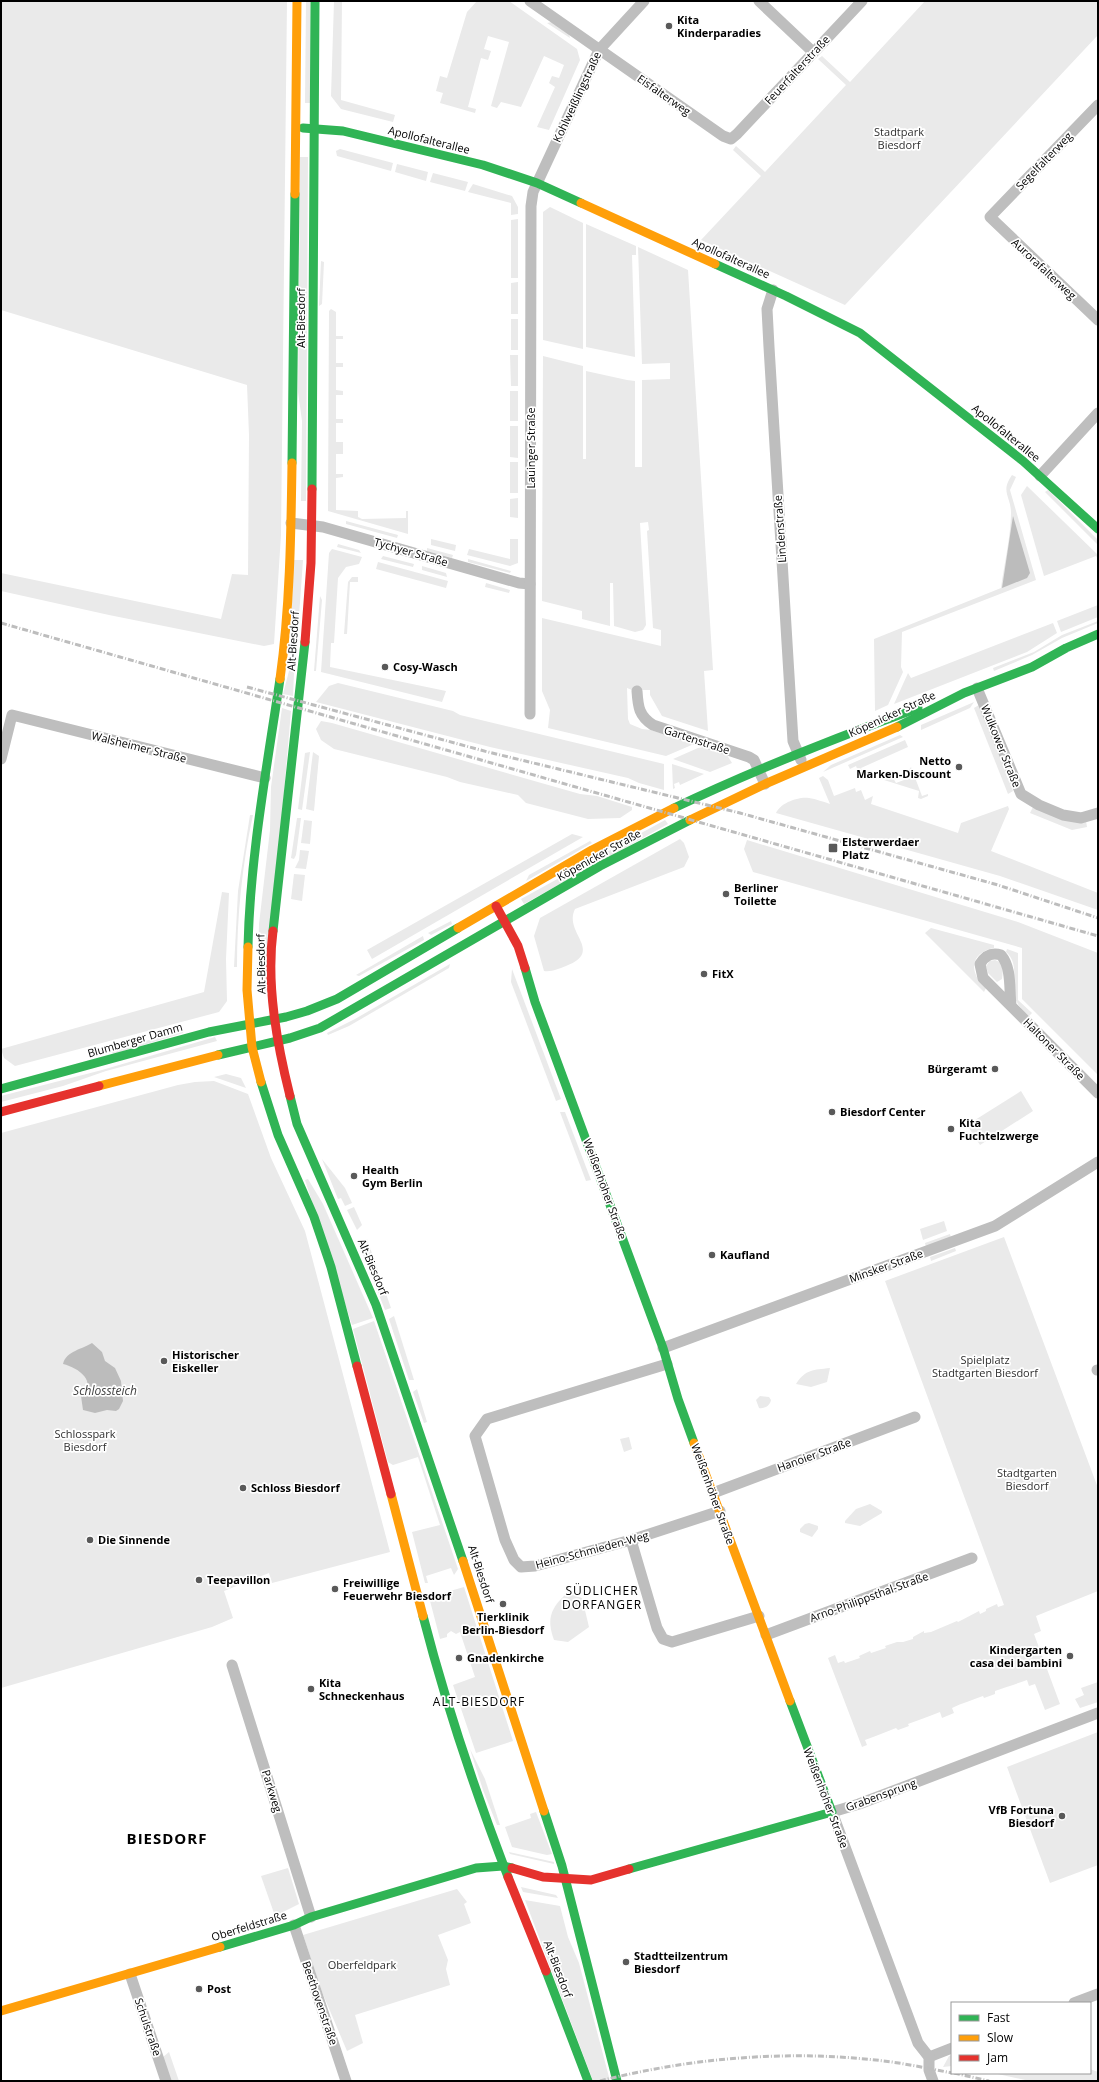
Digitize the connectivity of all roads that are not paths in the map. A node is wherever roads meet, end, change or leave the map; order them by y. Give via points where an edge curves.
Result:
1 (296, 1) edge
2 (315, 1) edge
3 (530, 1) edge
4 (644, 1) edge
5 (759, 1) edge
6 (862, 1) edge
7 (599, 50) junction
8 (814, 52) junction
9 (1098, 105) edge
10 (296, 128) junction
11 (314, 129) junction
12 (730, 139) joint
13 (537, 183) junction
14 (990, 217) joint
15 (773, 290) junction
16 (1098, 320) edge
17 (1098, 413) edge
18 (1040, 476) junction
19 (291, 523) junction
20 (312, 524) junction
21 (1098, 529) edge
22 (530, 584) junction
23 (1098, 634) edge
24 (977, 688) junction
25 (637, 691) dead end
26 (964, 693) junction
27 (530, 714) dead end
28 (798, 753) junction
29 (1, 759) edge
30 (804, 767) junction
31 (758, 769) junction
32 (266, 778) junction
33 (765, 784) junction
34 (1098, 814) edge
35 (496, 906) junction
36 (505, 922) junction
37 (1011, 1005) dead end
38 (276, 1020) junction
39 (249, 1024) junction
40 (278, 1041) junction
41 (252, 1047) junction
42 (1, 1089) edge
43 (1098, 1093) edge
44 (1, 1112) edge
45 (1098, 1162) edge
46 (663, 1348) junction
47 (667, 1364) junction
48 (915, 1417) dead end
49 (713, 1493) junction
50 (720, 1511) junction
51 (631, 1540) junction
52 (972, 1558) dead end
53 (759, 1616) junction
54 (766, 1635) junction
55 (232, 1665) dead end
56 (1098, 1713) edge
57 (832, 1812) junction
58 (503, 1866) junction
59 (566, 1879) junction
60 (311, 1917) junction
61 (294, 1925) junction
62 (130, 1974) junction
63 (1098, 1994) edge
64 (1077, 2002) edge
65 (1, 2011) edge
66 (951, 2048) edge
67 (928, 2057) junction
68 (166, 2081) edge
69 (346, 2081) edge
70 (588, 2081) edge
71 (617, 2081) edge
72 (933, 2081) edge

1 - 10 main road, Alt-Biesdorf
2 - 11 main road, Alt-Biesdorf
3 - 7 street, Eisfalterweg
4 - 7 street, Kohlweißlingstraße
5 - 8 street
6 - 8 street, Feuerfalterstraße
7 - 12 street, Eisfalterweg
7 - 13 street, Kohlweißlingstraße
8 - 12 street, Feuerfalterstraße
9 - 14 street, Segelfalterweg
10 - 11 main road, Apollofalterallee
10 - 19 main road, Alt-Biesdorf
11 - 13 main road, Apollofalterallee via 344,131 483,165
11 - 20 main road, Alt-Biesdorf
13 - 15 main road, Apollofalterallee
13 - 22 street, Lauinger Straße via 531,206
14 - 16 street, Aurorafalterweg
15 - 18 main road, Apollofalterallee via 860,333
15 - 28 street, Lindenstraße via 767,309 793,741
17 - 18 street
18 - 21 main road, Apollofalterallee
19 - 20 street, Tychyer Straße
19 - 32 main road, Alt-Biesdorf via 283,656
20 - 22 street, Tychyer Straße
20 - 38 main road, Alt-Biesdorf via 304,660 272,945
22 - 27 street, Lauinger Straße
23 - 24 main road, Köpenicker Straße via 1032,667
24 - 26 main road, Köpenicker Straße
24 - 34 street, Wulkower Straße via 1021,794 1062,815 1081,818
25 - 31 street, Gartenstraße via 638,710 643,719 653,725 749,757 754,760
26 - 28 main road, Köpenicker Straße via 887,718
26 - 30 main road, Köpenicker Straße via 899,726
28 - 30 street, Lindenstraße
28 - 31 main road, Köpenicker Straße
29 - 32 street, Walsheimer Straße via 12,715
30 - 33 main road, Köpenicker Straße
31 - 33 street, Gartenstraße
31 - 35 main road, Köpenicker Straße via 611,840
32 - 39 main road, Alt-Biesdorf via 249,918
33 - 36 main road, Köpenicker Straße via 600,866
35 - 36 main road, Weißenhöher Straße
35 - 38 main road, Köpenicker Straße via 336,999
36 - 40 main road, Köpenicker Straße via 326,1024
36 - 46 main road, Weißenhöher Straße via 518,946 535,1002
37 - 43 street, Haltoner Straße
38 - 39 main road, Blumberger Damm
38 - 40 main road, Alt-Biesdorf
39 - 41 main road, Alt-Biesdorf
39 - 42 main road, Blumberger Damm via 209,1032
40 - 41 main road, Köpenicker Straße
40 - 59 main road, Alt-Biesdorf via 296,1124 376,1305 468,1574
41 - 44 main road
41 - 58 main road, Alt-Biesdorf via 278,1135 314,1217 330,1267 440,1680
45 - 46 street, Minsker Straße via 995,1226
46 - 47 main road, Weißenhöher Straße
47 - 49 main road, Weißenhöher Straße
47 - 51 street, Heino-Schmieden-Weg via 487,1419 475,1436 505,1540 514,1560 521,1567 535,1566
48 - 49 street, Hanoier Straße
49 - 50 main road, Weißenhöher Straße
50 - 51 street, Heino-Schmieden-Weg
50 - 53 main road, Weißenhöher Straße
51 - 53 street via 657,1628 663,1639 672,1642
52 - 54 street, Arno-Philippsthal-Straße
53 - 54 main road, Weißenhöher Straße
54 - 57 main road, Weißenhöher Straße
55 - 60 street, Parkweg
56 - 57 street, Grabensprung
57 - 59 main road, Grabensprung via 592,1880
57 - 67 street, Weißenhöher Straße via 918,2043
58 - 59 main road via 543,1877
58 - 60 main road, Oberfeldstraße via 476,1868
58 - 70 main road, Alt-Biesdorf
59 - 71 main road, Alt-Biesdorf
60 - 61 main road, Oberfeldstraße
61 - 62 main road, Oberfeldstraße
61 - 69 street, Beethovenstraße
62 - 65 main road, Oberfeldstraße
62 - 68 street, Schulstraße
63 - 64 street
66 - 67 street
67 - 72 street, Weißenhöher Straße

